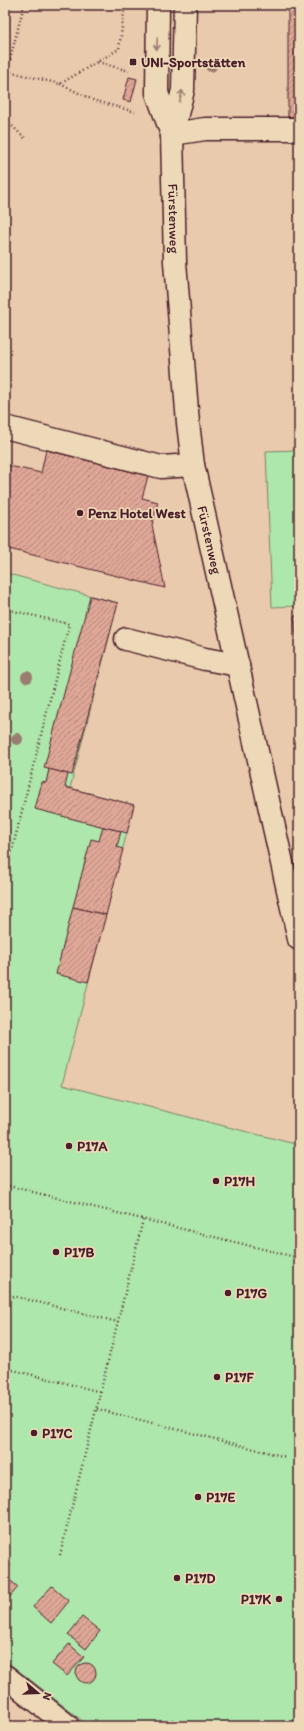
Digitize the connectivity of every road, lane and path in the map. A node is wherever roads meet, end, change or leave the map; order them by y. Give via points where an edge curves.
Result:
1 (24, 5) edge
2 (125, 5) edge
3 (158, 5) edge
4 (185, 5) edge
5 (97, 62) junction
6 (7, 71) junction
7 (130, 72) dead end
8 (5, 79) edge
9 (60, 84) junction
10 (5, 108) edge
11 (139, 114) dead end
12 (299, 130) edge
13 (172, 134) junction
14 (26, 139) dead end
15 (5, 427) edge
16 (193, 465) junction
17 (5, 609) edge
18 (126, 639) dead end
19 (238, 665) junction
20 (5, 878) edge
21 (299, 939) edge
22 (5, 1185) edge
23 (143, 1220) junction
24 (299, 1258) edge
25 (5, 1294) edge
26 (118, 1322) junction
27 (5, 1368) edge
28 (101, 1392) junction
29 (97, 1409) junction
30 (286, 1457) dead end
31 (60, 1555) dead end
32 (5, 1676) edge
33 (68, 1726) edge

1 - 6 path
2 - 5 path via 118,49
3 -> 13 street, Fürstenweg via 157,93
13 -> 4 street, Fürstenweg via 183,90
5 - 7 path
5 - 9 path
6 - 8 path
6 - 9 path
9 - 11 path via 93,100
10 - 14 path via 9,123
12 - 13 street via 205,129
13 - 16 street, Fürstenweg via 175,262
15 - 16 street via 161,467
16 - 19 street, Fürstenweg
17 - 20 path via 69,624
18 - 19 street
19 - 21 street, Fürstenweg
22 - 23 path
23 - 24 path
23 - 26 path
25 - 26 path
26 - 28 path
27 - 28 path
28 - 29 path
29 - 30 path
29 - 31 path
32 - 33 street

